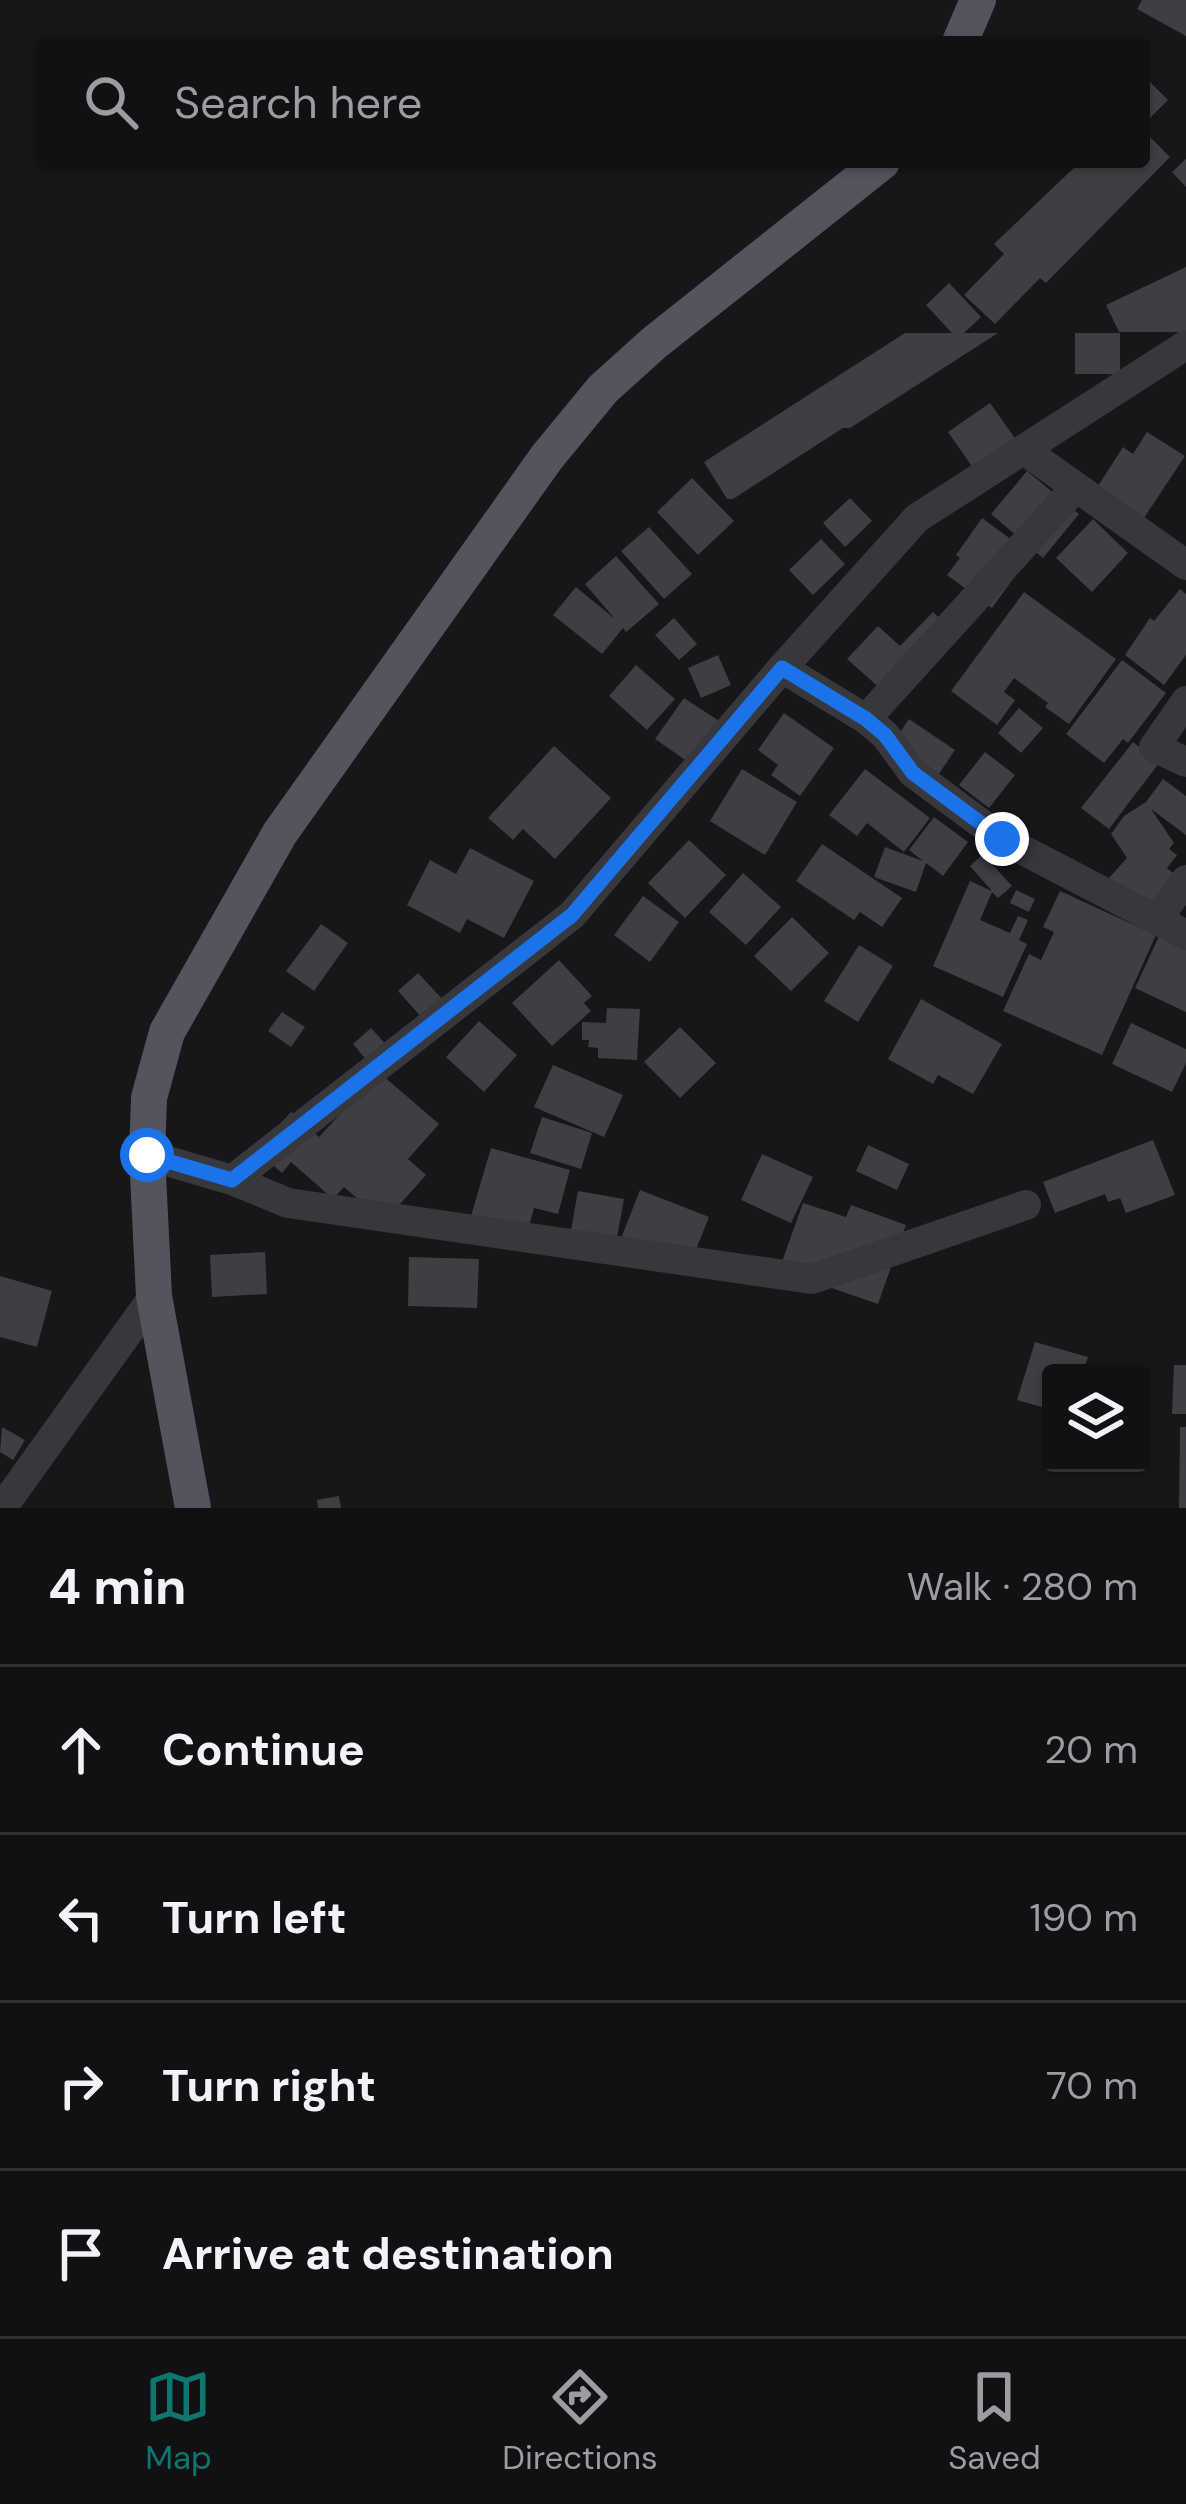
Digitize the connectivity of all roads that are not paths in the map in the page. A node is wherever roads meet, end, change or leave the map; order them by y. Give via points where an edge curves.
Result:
1 (978, 0) edge
2 (963, 36) edge
3 (874, 168) edge
4 (1186, 345) edge
5 (1024, 450) junction
6 (1076, 487) junction
7 (1186, 565) edge
8 (782, 668) junction
9 (1186, 701) edge
10 (866, 719) junction
11 (1186, 762) edge
12 (1186, 880) edge
13 (1156, 920) junction
14 (1186, 935) edge
15 (147, 1155) junction
16 (232, 1180) junction
17 (1026, 1205) dead end
18 (154, 1296) junction
19 (2, 1508) edge
20 (193, 1508) edge

1 - 2 main road
3 - 15 main road via 654,343 603,389 548,457 280,833 167,1032 148,1098
4 - 5 street
5 - 6 street
5 - 8 street via 916,518
6 - 7 street
6 - 10 street
8 - 10 street
8 - 16 street via 572,915
9 - 11 street via 1154,747
10 - 13 street via 913,773 1002,839
12 - 13 street
13 - 14 street
15 - 16 street
15 - 18 main road
16 - 17 street via 288,1203 812,1279
18 - 19 street
18 - 20 main road

